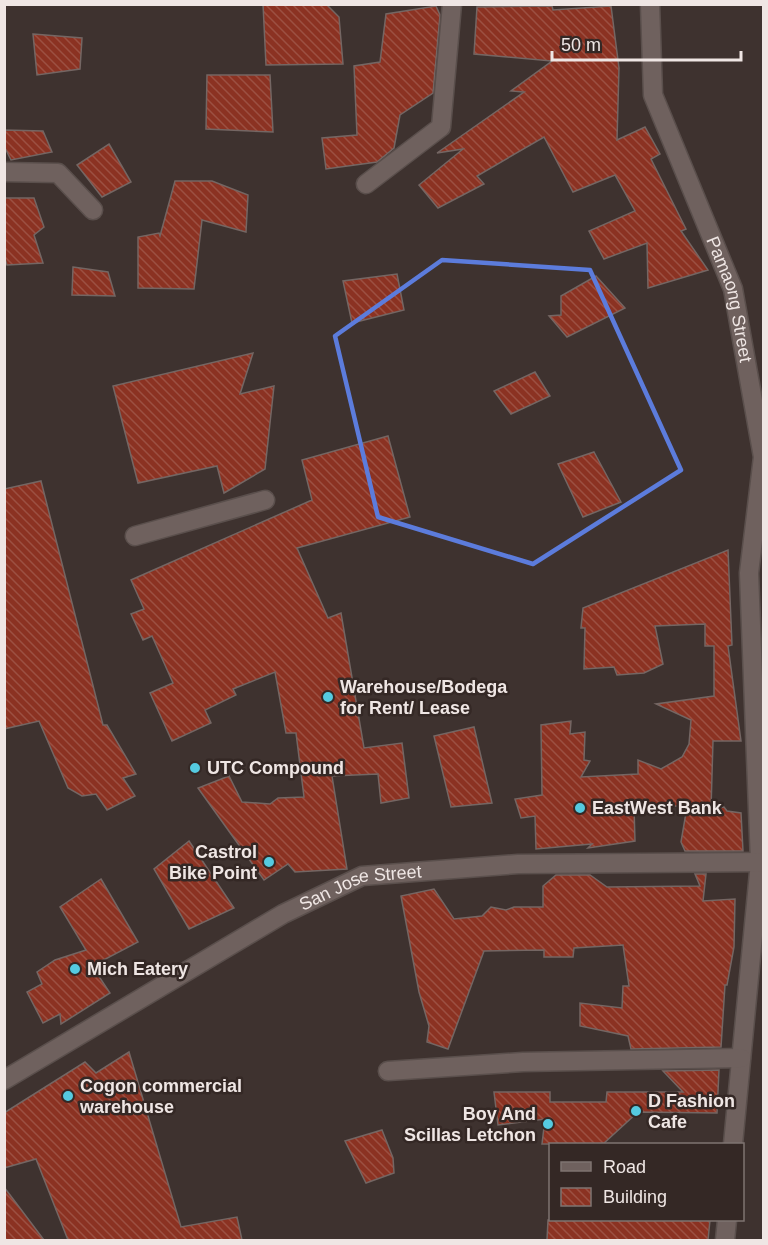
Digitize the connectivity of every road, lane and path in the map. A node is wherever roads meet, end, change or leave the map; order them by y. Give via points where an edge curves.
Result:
1 (452, 4) edge
2 (650, 4) edge
3 (4, 172) edge
4 (366, 184) dead end
5 (93, 210) dead end
6 (265, 500) dead end
7 (135, 536) dead end
8 (762, 862) edge
9 (741, 1058) junction
10 (388, 1071) dead end
11 (4, 1080) edge
12 (733, 1143) edge
13 (727, 1221) edge
14 (725, 1240) edge

1 - 4 street via 441,127
2 - 8 street, Pamaong Street via 653,95 733,289 763,457 749,573
3 - 5 street via 58,173
6 - 7 street
8 - 9 street, Pamaong Street
8 - 11 street, San Jose Street via 518,864 362,876 283,914
9 - 10 street via 522,1062
9 - 12 street, Pamaong Street
13 - 14 street

